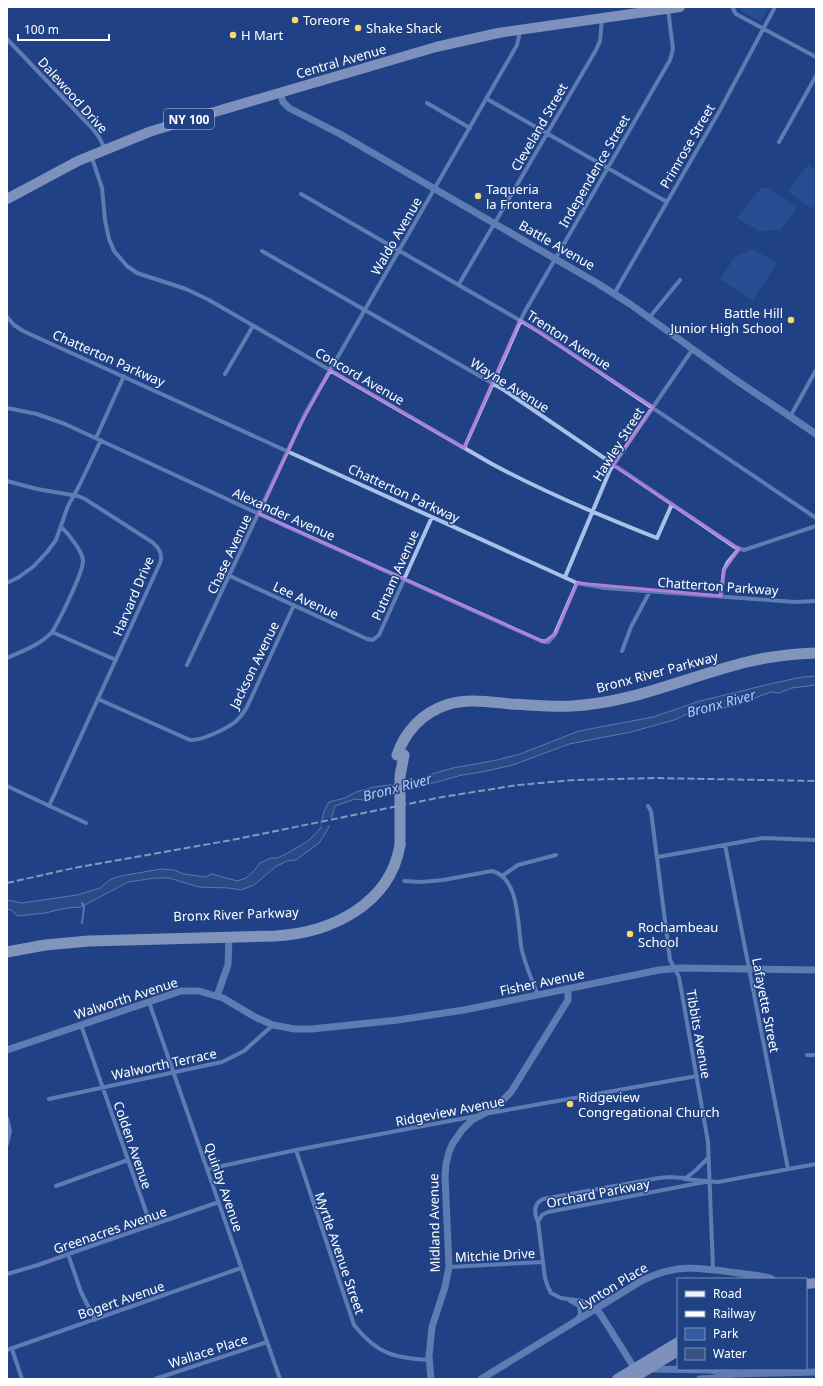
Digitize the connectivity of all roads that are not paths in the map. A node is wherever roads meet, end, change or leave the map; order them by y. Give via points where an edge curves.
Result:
1 (680, 7) edge
2 (732, 7) edge
3 (775, 7) edge
4 (668, 9) junction
5 (602, 18) junction
6 (763, 29) junction
7 (519, 30) junction
8 (7, 39) edge
9 (816, 57) edge
10 (816, 76) edge
11 (280, 93) junction
12 (487, 99) junction
13 (427, 103) dead end
14 (470, 128) junction
15 (547, 133) junction
16 (779, 142) dead end
17 (105, 149) junction
18 (91, 155) junction
19 (607, 168) junction
20 (435, 188) junction
21 (301, 194) dead end
22 (7, 199) edge
23 (667, 202) junction
24 (495, 223) junction
25 (400, 250) junction
26 (262, 251) dead end
27 (555, 258) junction
28 (680, 280) dead end
29 (459, 284) junction
30 (614, 294) junction
31 (365, 311) junction
32 (7, 317) edge
33 (649, 318) junction
34 (520, 320) junction
35 (252, 326) junction
36 (692, 350) junction
37 (330, 370) junction
38 (816, 370) edge
39 (225, 374) dead end
40 (124, 376) junction
41 (492, 383) junction
42 (653, 407) junction
43 (7, 408) edge
44 (790, 417) junction
45 (816, 434) edge
46 (96, 438) junction
47 (101, 440) junction
48 (464, 448) junction
49 (288, 451) junction
50 (614, 465) junction
51 (7, 480) edge
52 (74, 495) junction
53 (672, 504) junction
54 (592, 512) junction
55 (259, 514) junction
56 (432, 517) junction
57 (816, 518) edge
58 (816, 526) edge
59 (61, 527) junction
60 (739, 549) junction
61 (230, 576) junction
62 (564, 577) junction
63 (404, 579) junction
64 (7, 583) edge
65 (577, 583) junction
66 (650, 591) junction
67 (721, 596) junction
68 (816, 601) edge
69 (294, 605) junction
70 (52, 632) junction
71 (375, 640) joint
72 (622, 651) dead end
73 (816, 653) edge
74 (7, 658) edge
75 (116, 660) junction
76 (816, 660) edge
77 (187, 665) dead end
78 (98, 699) junction
79 (400, 755) junction
80 (7, 786) edge
81 (49, 806) junction
82 (648, 806) dead end
83 (86, 823) dead end
84 (816, 840) edge
85 (397, 845) junction
86 (725, 845) junction
87 (556, 855) dead end
88 (658, 856) junction
89 (502, 876) junction
90 (404, 881) dead end
91 (229, 937) junction
92 (7, 945) edge
93 (7, 952) edge
94 (674, 968) junction
95 (749, 969) junction
96 (816, 970) edge
97 (568, 989) junction
98 (538, 995) junction
99 (217, 996) junction
100 (149, 1002) junction
101 (81, 1025) junction
102 (273, 1025) junction
103 (7, 1050) edge
104 (807, 1055) dead end
105 (816, 1055) edge
106 (174, 1072) junction
107 (697, 1076) junction
108 (102, 1087) junction
109 (49, 1099) dead end
110 (482, 1114) junction
111 (7, 1118) edge
112 (7, 1144) edge
113 (296, 1150) junction
114 (708, 1158) junction
115 (128, 1160) junction
116 (816, 1164) edge
117 (208, 1169) junction
118 (788, 1169) junction
119 (683, 1178) junction
120 (710, 1181) junction
121 (56, 1186) dead end
122 (219, 1202) junction
123 (538, 1222) junction
124 (151, 1226) junction
125 (68, 1254) junction
126 (543, 1262) junction
127 (241, 1268) junction
128 (449, 1268) junction
129 (713, 1269) junction
130 (7, 1274) edge
131 (766, 1278) edge
132 (566, 1299) junction
133 (596, 1310) junction
134 (95, 1320) junction
135 (572, 1324) junction
136 (267, 1342) junction
137 (677, 1343) edge
138 (12, 1349) junction
139 (7, 1350) edge
140 (677, 1352) edge
141 (429, 1360) junction
142 (634, 1368) junction
143 (649, 1369) junction
144 (677, 1369) edge
145 (711, 1370) edge
146 (816, 1372) edge
147 (734, 1374) junction
148 (767, 1374) edge
149 (22, 1379) edge
150 (154, 1379) edge
151 (280, 1379) edge
152 (431, 1379) edge
153 (481, 1379) edge
154 (617, 1379) edge
155 (632, 1379) edge
156 (702, 1379) edge

1 - 4 main road, Central Avenue / NY 100
2 - 6 street via 736,14
3 - 6 street, Primrose Street
4 - 5 main road, Central Avenue / NY 100
4 - 19 street, Independence Street via 672,54
5 - 7 main road, Central Avenue / NY 100
5 - 15 street, Cleveland Street via 596,50
6 - 9 street
6 - 23 street, Primrose Street
7 - 11 main road, Central Avenue / NY 100 via 454,42
7 - 12 street, Waldo Avenue via 518,45
8 - 17 street, Dalewood Drive via 92,128
10 - 16 street
11 - 17 main road, Central Avenue / NY 100 via 166,126
11 - 20 street, Battle Avenue via 283,102 289,108
12 - 14 street, Waldo Avenue
12 - 15 street
13 - 14 street
14 - 20 street, Waldo Avenue
15 - 19 street
15 - 24 street, Cleveland Street
17 - 18 main road, NY 100
18 - 22 main road, NY 100
18 - 35 street, Concord Avenue via 102,188 109,240 122,262 137,273 195,293
19 - 23 street
19 - 27 street, Independence Street
20 - 24 street, Battle Avenue
20 - 25 street, Waldo Avenue
21 - 25 street, Trenton Avenue
23 - 30 street, Primrose Street
24 - 27 street, Battle Avenue
24 - 29 street, Cleveland Street
25 - 29 street, Trenton Avenue
25 - 31 street, Waldo Avenue
26 - 31 street, Wayne Avenue
27 - 30 street, Battle Avenue
27 - 34 street, Independence Street
28 - 33 street
29 - 34 street, Trenton Avenue
30 - 33 street, Battle Avenue
31 - 37 street, Waldo Avenue
31 - 41 street, Wayne Avenue
32 - 40 street, Chatterton Parkway via 24,331
33 - 36 street, Battle Avenue
34 - 41 street, Independence Street
34 - 42 street, Trenton Avenue
35 - 37 street, Concord Avenue
35 - 39 street
36 - 42 street, Hawley Street
36 - 44 street, Battle Avenue
37 - 48 street, Concord Avenue
37 - 49 street, Waldo Avenue
38 - 44 street
40 - 46 street
40 - 49 street, Chatterton Parkway
41 - 48 street, Independence Street
41 - 50 street, Wayne Avenue
42 - 50 street, Hawley Street
42 - 57 street, Trenton Avenue
43 - 46 street, Alexander Avenue via 46,416
44 - 45 street, Battle Avenue
46 - 47 street, Alexander Avenue
47 - 52 street
47 - 55 street, Alexander Avenue
48 - 54 street, Concord Avenue via 517,478
49 - 55 street, Chase Avenue
49 - 56 street, Chatterton Parkway
50 - 53 street, Wayne Avenue
50 - 54 street, Hawley Street
51 - 52 street, Harvard Drive via 37,490
52 - 59 street
52 - 75 street, Harvard Drive via 90,502 152,542 161,556
53 - 54 street, Concord Avenue via 657,538
53 - 60 street, Wayne Avenue
54 - 62 street, Hawley Street
55 - 61 street, Chase Avenue
55 - 63 street, Alexander Avenue
56 - 62 street, Chatterton Parkway
56 - 63 street, Putnam Avenue
58 - 60 street via 747,549
59 - 64 street via 56,540 41,559 27,572
59 - 70 street via 80,551 83,565
60 - 67 street via 724,570
61 - 69 street, Lee Avenue
61 - 77 street, Chase Avenue
62 - 65 street, Chatterton Parkway
63 - 65 street, Alexander Avenue via 544,642 556,633
63 - 71 street, Putnam Avenue
65 - 66 street, Chatterton Parkway
66 - 67 street, Chatterton Parkway
66 - 72 street
67 - 68 street, Chatterton Parkway via 795,602
69 - 71 street, Lee Avenue via 367,639
69 - 78 street, Jackson Avenue via 244,711 234,723 204,738 187,739
70 - 74 street via 34,646
70 - 75 street
73 - 79 highway, Bronx River Parkway via 747,662 604,703 561,706 476,701 449,704 416,723 406,737
75 - 78 street, Harvard Drive
76 - 79 highway, Bronx River Parkway via 786,662 749,669 600,710 557,713 476,708 456,710 427,723
78 - 81 street, Harvard Drive
79 - 85 highway, Bronx River Parkway, bridge
80 - 81 street
81 - 83 street
82 - 88 street, Tibbits Avenue
84 - 86 street via 763,838
85 - 91 highway, Bronx River Parkway via 395,866 384,885 342,920 296,935
85 - 92 highway, Bronx River Parkway via 382,875 369,891 344,910 310,925 278,929 86,934 49,937
86 - 88 street
86 - 95 street, Lafayette Street
87 - 89 street via 518,865
88 - 94 street, Tibbits Avenue via 670,960
89 - 90 street via 492,871 443,880
89 - 98 street via 510,886 515,899 522,950
91 - 93 highway, Bronx River Parkway via 89,940
91 - 99 street via 228,965
94 - 95 street, Fisher Avenue
94 - 97 street, Fisher Avenue
94 - 107 street, Tibbits Avenue via 679,977
95 - 96 street, Fisher Avenue
95 - 118 street, Lafayette Street
97 - 98 street, Fisher Avenue
97 - 110 street, Midland Avenue via 568,1000 515,1086 495,1108
98 - 102 street, Fisher Avenue via 457,1011 312,1029
99 - 100 street, Walworth Avenue via 199,991 181,991
99 - 102 street, Walworth Avenue
100 - 101 street, Walworth Avenue
100 - 106 street, Quinby Avenue
101 - 103 street, Walworth Avenue
101 - 108 street, Colden Avenue
102 - 106 street, Walworth Terrace via 233,1058
104 - 105 street
106 - 108 street, Walworth Terrace
106 - 117 street, Quinby Avenue
107 - 110 street, Ridgeview Avenue
107 - 114 street, Tibbits Avenue via 708,1142
108 - 109 street, Walworth Terrace
108 - 115 street, Colden Avenue
110 - 113 street, Ridgeview Avenue
110 - 128 street, Midland Avenue via 462,1130 453,1143 446,1164
111 - 112 street via 10,1131
113 - 117 street, Ridgeview Avenue
113 - 141 street, Myrtle Avenue Street via 354,1326 365,1339 380,1350 398,1357
114 - 119 street via 690,1175
114 - 120 street, Tibbits Avenue
115 - 121 street
115 - 124 street, Colden Avenue
116 - 118 street
117 - 122 street, Quinby Avenue
118 - 120 street via 718,1182
119 - 120 street, Orchard Parkway
119 - 123 street, Orchard Parkway via 659,1178 543,1200 536,1205 535,1214
120 - 123 street, Orchard Parkway via 548,1212 542,1215
120 - 129 street, Tibbits Avenue
122 - 124 street, Greenacres Avenue
122 - 127 street, Quinby Avenue
123 - 126 street
124 - 125 street, Greenacres Avenue
125 - 130 street, Greenacres Avenue via 38,1266
125 - 134 street via 81,1292
126 - 128 street, Mitchie Drive
126 - 132 street via 548,1288 555,1296
127 - 134 street, Bogert Avenue
127 - 136 street, Quinby Avenue
128 - 141 street, Midland Avenue via 432,1327
129 - 131 street, Lynton Place
129 - 133 street, Lynton Place via 688,1267 661,1272 643,1280
132 - 133 street via 582,1301
132 - 135 street via 580,1309
133 - 135 street, Lynton Place
133 - 142 street
134 - 138 street, Bogert Avenue
135 - 153 street, Lynton Place
136 - 150 street, Wallace Place
136 - 151 street, Quinby Avenue
137 - 142 main road
138 - 139 street, Bogert Avenue
138 - 149 street
140 - 143 main road
141 - 152 street, Midland Avenue
142 - 143 street
142 - 154 main road
143 - 144 street
143 - 155 main road
145 - 147 street
146 - 148 street
147 - 148 street
147 - 156 street

